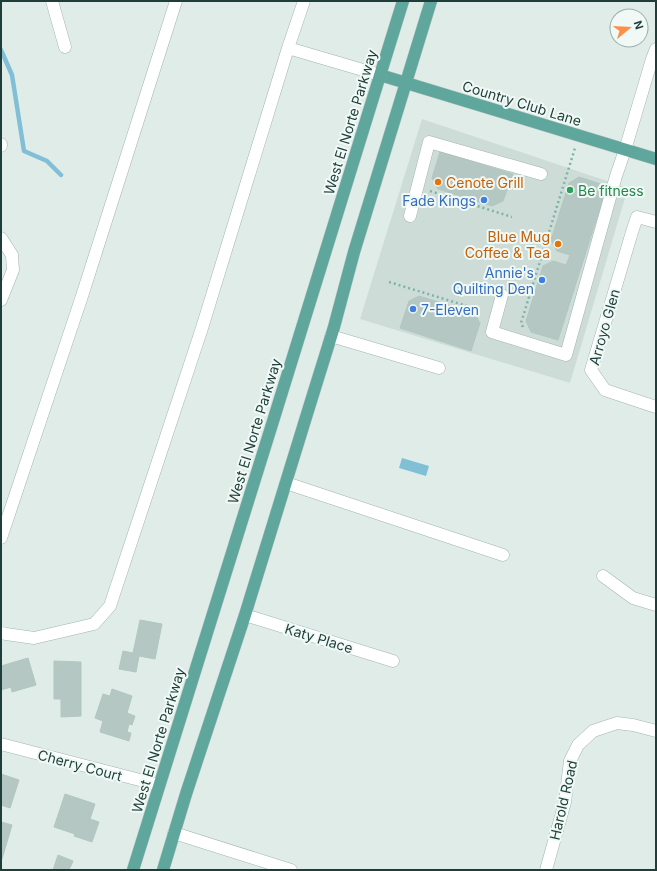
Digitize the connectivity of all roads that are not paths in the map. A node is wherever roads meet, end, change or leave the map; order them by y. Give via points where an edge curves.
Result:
1 (52, 1) edge
2 (176, 1) edge
3 (304, 1) edge
4 (403, 1) edge
5 (431, 1) edge
6 (66, 48) dead end
7 (288, 48) junction
8 (656, 49) edge
9 (380, 75) junction
10 (407, 83) junction
11 (625, 150) junction
12 (656, 159) edge
13 (541, 174) dead end
14 (410, 216) dead end
15 (656, 222) edge
16 (1, 238) edge
17 (502, 295) dead end
18 (1, 300) edge
19 (331, 336) junction
20 (438, 368) dead end
21 (656, 407) edge
22 (286, 483) junction
23 (1, 538) edge
24 (503, 555) dead end
25 (603, 576) dead end
26 (656, 605) edge
27 (245, 614) junction
28 (1, 633) edge
29 (394, 661) dead end
30 (656, 731) edge
31 (1, 744) edge
32 (159, 786) junction
33 (174, 833) junction
34 (289, 869) edge
35 (133, 870) edge
36 (163, 870) edge
37 (546, 870) edge

1 - 6 street
2 - 23 street via 82,296
3 - 7 street
4 - 9 main road, West El Norte Parkway
5 - 10 main road
7 - 9 street
7 - 28 street via 202,328 110,606 94,624 34,638
8 - 11 street
9 - 10 main road, Country Club Lane
9 - 32 main road, West El Norte Parkway
10 - 11 main road, Country Club Lane
10 - 19 main road via 354,252
11 - 12 main road, Country Club Lane
11 - 17 street via 566,355 492,332
13 - 14 street via 429,142
15 - 21 street, Arroyo Glen via 637,217 591,370 605,390
16 - 18 street via 12,255 14,270
19 - 20 street
19 - 22 main road
22 - 24 street
22 - 27 main road
25 - 26 street via 633,598
27 - 29 street, Katy Place
27 - 33 main road
30 - 37 street, Harold Road via 617,723 593,731 578,745 570,761 565,802
31 - 32 street, Cherry Court
32 - 35 main road, West El Norte Parkway
33 - 34 street
33 - 36 main road

